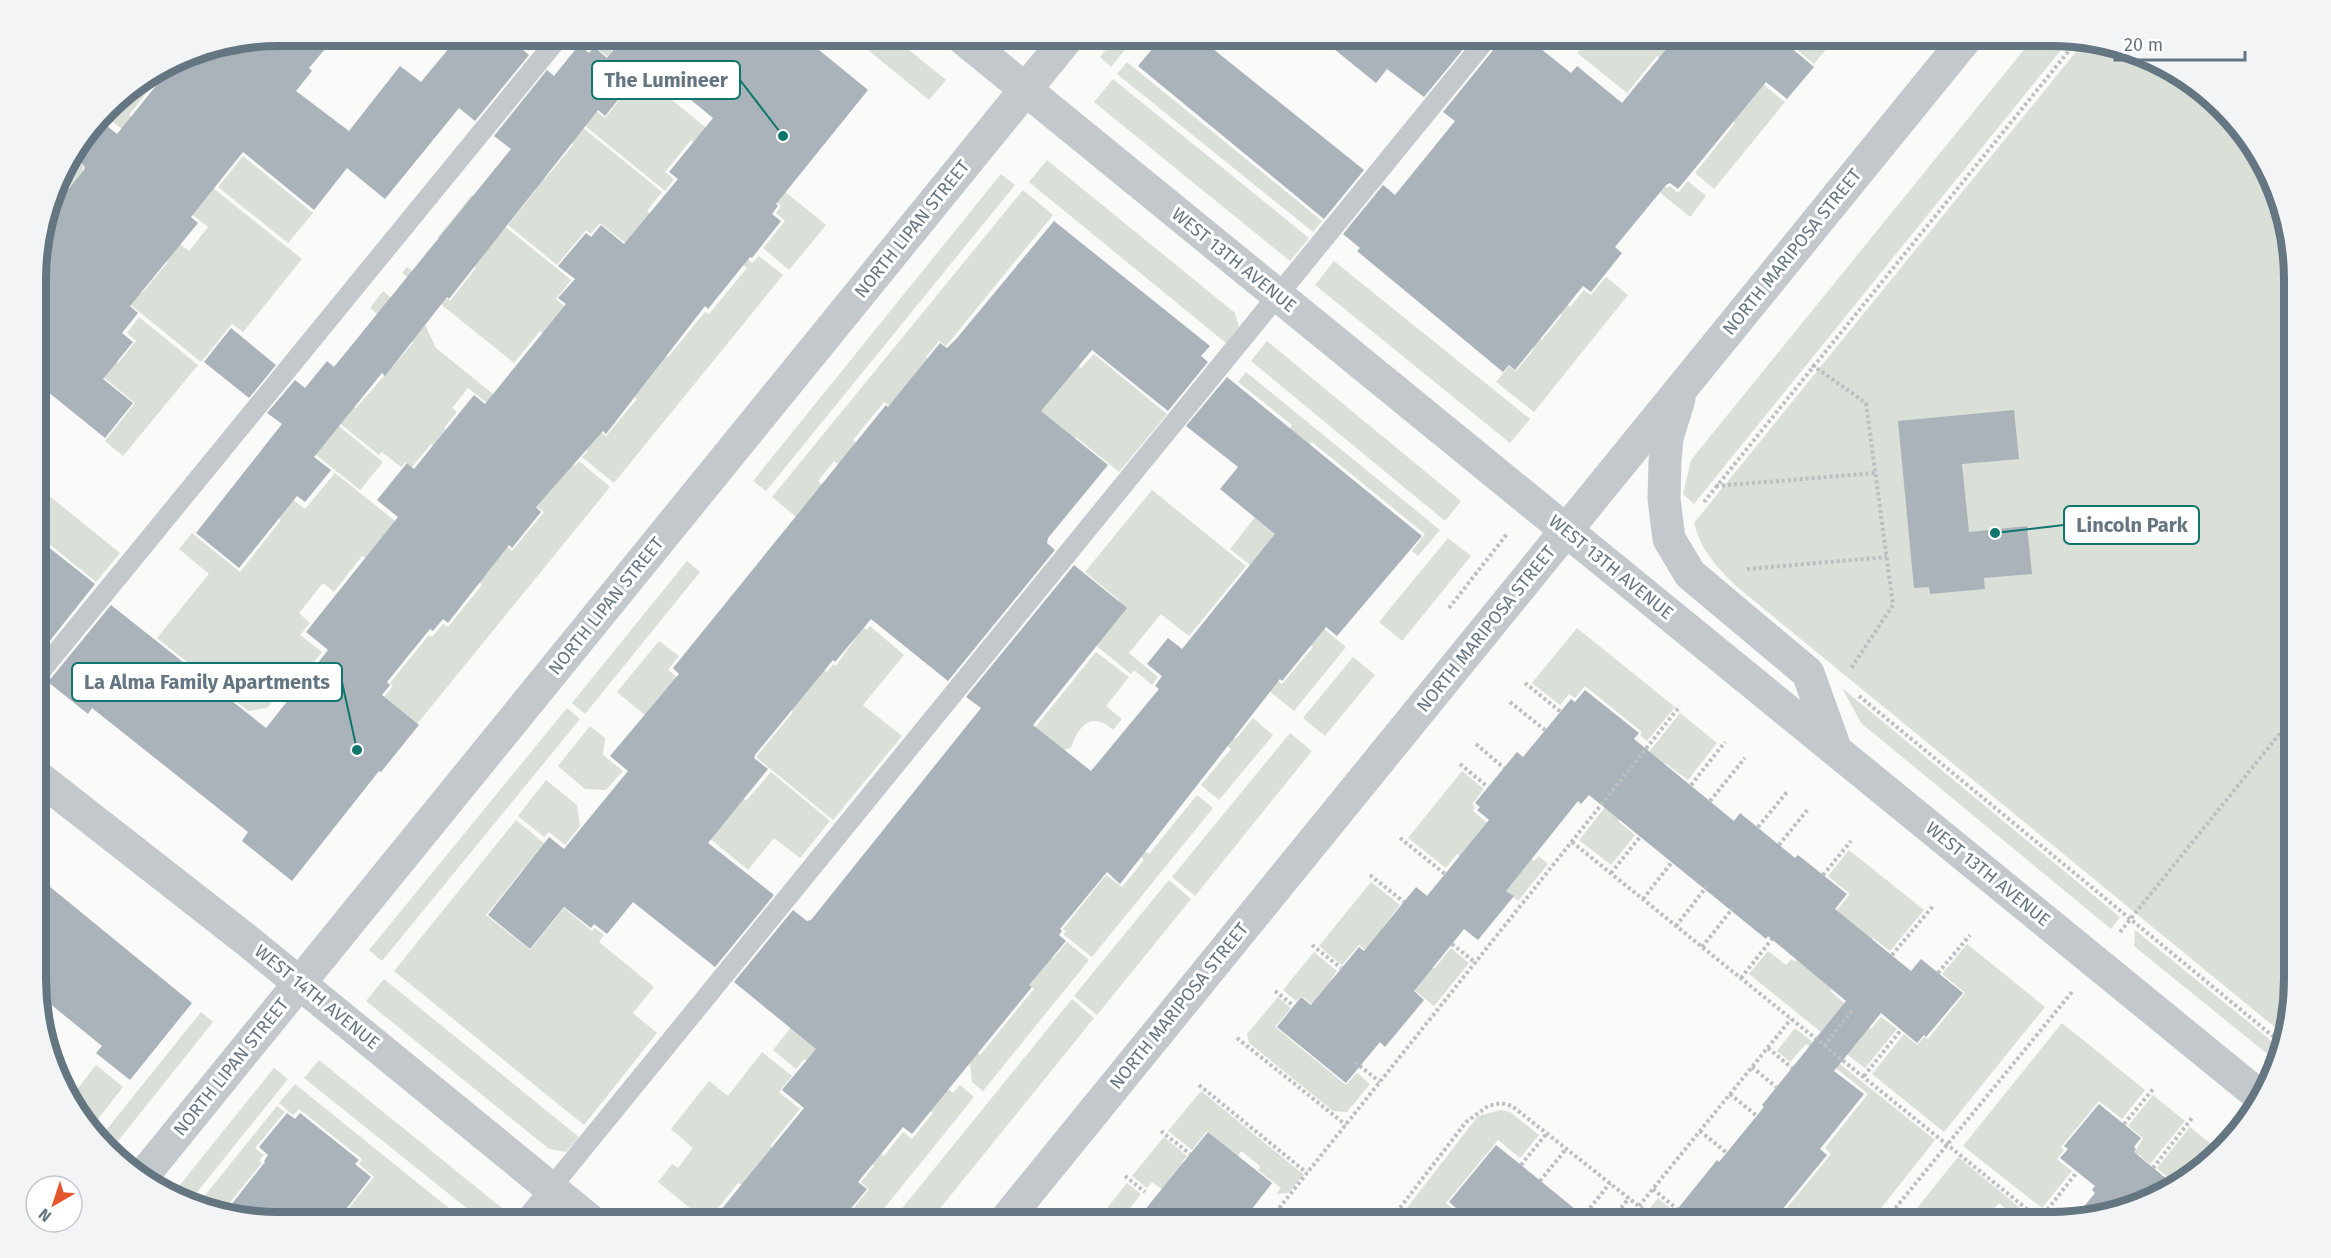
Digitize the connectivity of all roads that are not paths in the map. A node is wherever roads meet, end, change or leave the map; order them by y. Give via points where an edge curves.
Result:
1 (552, 46) edge
2 (972, 46) edge
3 (1061, 46) edge
4 (1481, 46) edge
5 (1960, 46) edge
6 (1026, 90) junction
7 (1278, 296) junction
8 (1690, 377) junction
9 (1566, 530) junction
10 (46, 665) edge
11 (1835, 748) junction
12 (46, 783) edge
13 (300, 983) junction
14 (2255, 1092) edge
15 (148, 1170) edge
16 (551, 1188) junction
17 (531, 1212) edge
18 (580, 1212) edge
19 (1012, 1212) edge

1 - 10 lane
2 - 6 street, WEST 13TH AVENUE
3 - 6 street, NORTH LIPAN STREET
4 - 7 lane
5 - 8 street, NORTH MARIPOSA STREET
6 - 7 street, WEST 13TH AVENUE
6 - 13 street, NORTH LIPAN STREET
7 - 9 street, WEST 13TH AVENUE
7 - 16 lane
8 - 9 street, NORTH MARIPOSA STREET
8 - 11 street via 1678,399 1667,438 1664,499 1669,540 1690,574 1808,673
9 - 11 street, WEST 13TH AVENUE
9 - 19 street, NORTH MARIPOSA STREET
11 - 14 street, WEST 13TH AVENUE
12 - 13 street, WEST 14TH AVENUE
13 - 15 street, NORTH LIPAN STREET
13 - 16 street, WEST 14TH AVENUE
16 - 17 lane
16 - 18 street, WEST 14TH AVENUE

